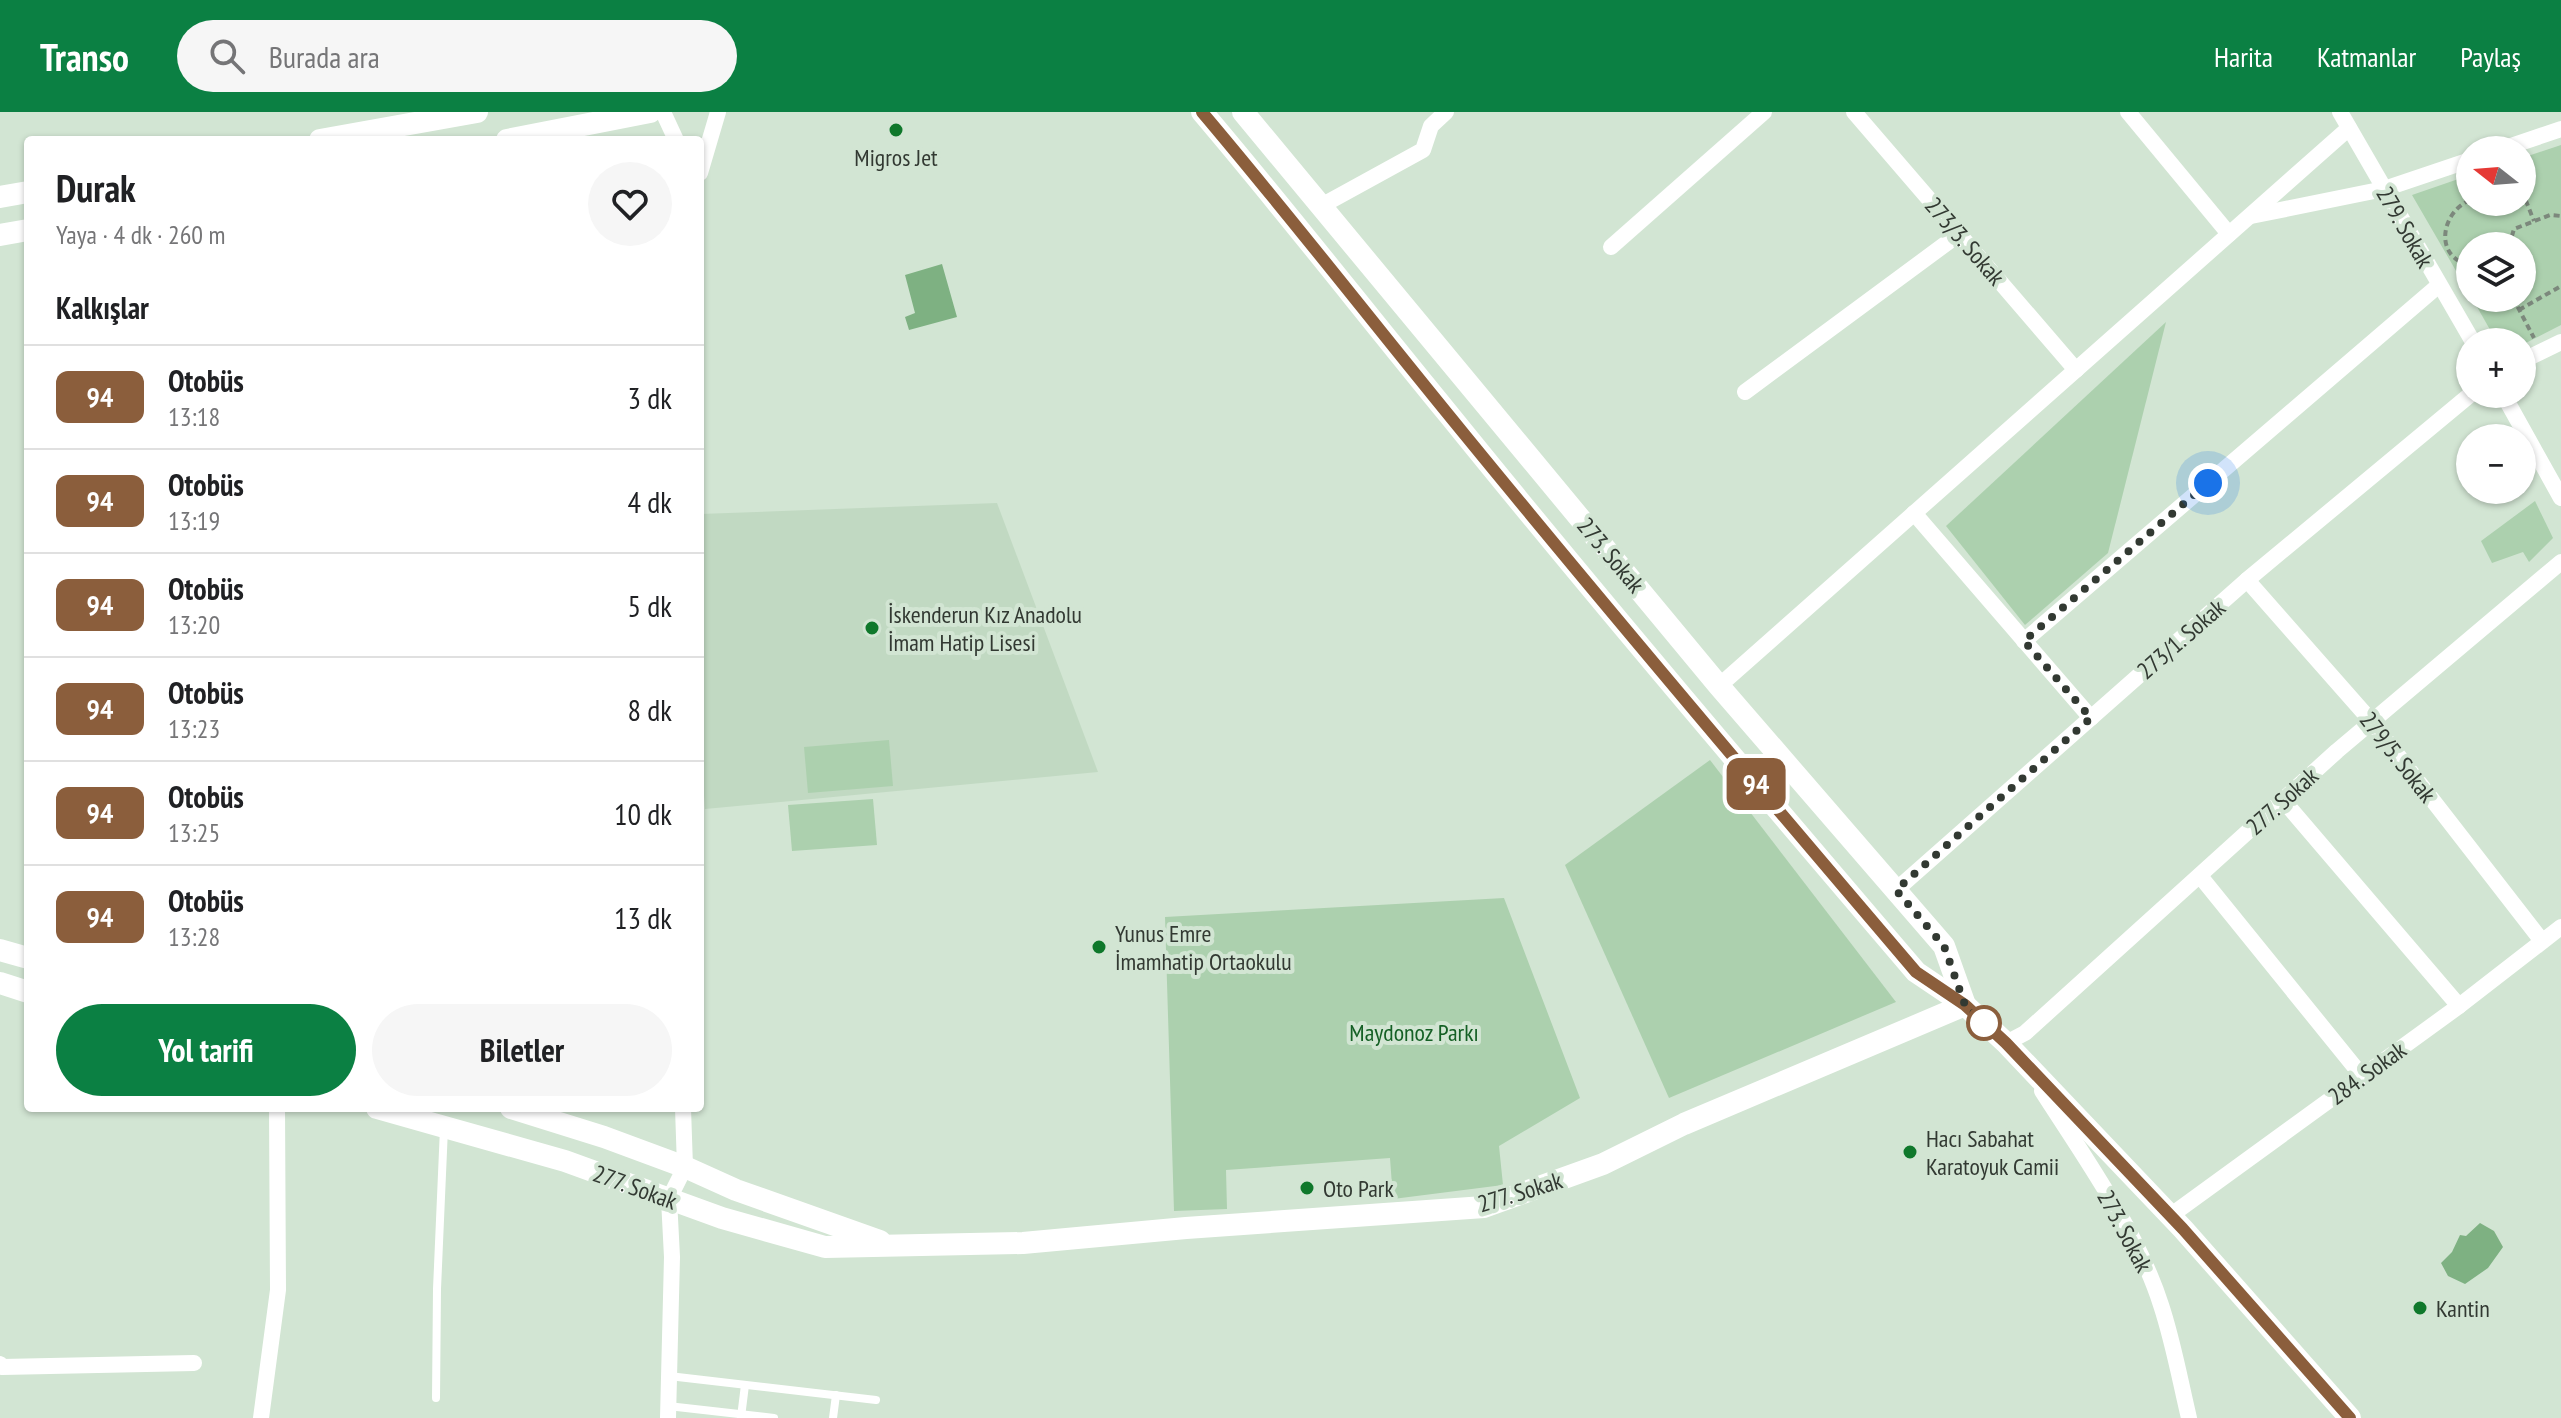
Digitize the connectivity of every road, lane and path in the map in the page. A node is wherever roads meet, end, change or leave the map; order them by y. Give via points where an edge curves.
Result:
1 (477, 112) edge
2 (650, 112) edge
3 (663, 112) edge
4 (718, 112) edge
5 (1202, 112) edge
6 (1243, 112) edge
7 (1446, 112) edge
8 (1764, 112) edge
9 (1854, 112) edge
10 (2128, 112) edge
11 (2340, 112) edge
12 (439, 124) edge
13 (403, 126) edge
14 (2349, 128) junction
15 (2561, 129) edge
16 (344, 136) edge
17 (527, 136) edge
18 (674, 136) edge
19 (2536, 137) edge
20 (704, 159) edge
21 (2456, 165) edge
22 (2384, 189) junction
23 (24, 193) edge
24 (0, 197) edge
25 (1321, 206) junction
26 (2456, 209) edge
27 (2249, 216) junction
28 (2532, 216) edge
29 (2561, 216) edge
30 (2534, 221) junction
31 (24, 231) edge
32 (2513, 232) edge
33 (1959, 234) junction
34 (2229, 234) junction
35 (0, 235) edge
36 (1611, 247) dead end
37 (2456, 260) edge
38 (2439, 285) junction
39 (2561, 286) edge
40 (2536, 300) edge
41 (2520, 312) edge
42 (2465, 328) edge
43 (2561, 342) edge
44 (2541, 352) junction
45 (2536, 354) edge
46 (2076, 370) junction
47 (1745, 392) dead end
48 (2456, 406) edge
49 (2511, 408) edge
50 (2561, 498) edge
51 (1914, 513) junction
52 (2561, 562) edge
53 (2247, 580) junction
54 (2024, 641) junction
55 (1719, 686) junction
56 (2091, 718) junction
57 (2372, 722) junction
58 (2282, 799) junction
59 (2200, 876) junction
60 (1896, 890) junction
61 (2561, 927) edge
62 (2542, 941) junction
63 (0, 950) edge
64 (24, 957) edge
65 (0, 983) edge
66 (24, 991) edge
67 (1965, 1005) junction
68 (2459, 1006) junction
69 (2006, 1043) junction
70 (2022, 1061) junction
71 (2362, 1076) junction
72 (277, 1112) edge
73 (391, 1112) edge
74 (524, 1112) edge
75 (683, 1112) edge
76 (444, 1127) junction
77 (685, 1167) junction
78 (669, 1199) junction
79 (2170, 1216) junction
80 (897, 1247) junction
81 (194, 1363) dead end
82 (0, 1364) edge
83 (669, 1376) junction
84 (745, 1385) junction
85 (836, 1395) junction
86 (436, 1398) dead end
87 (876, 1400) dead end
88 (668, 1412) edge
89 (741, 1416) edge
90 (261, 1418) edge
91 (774, 1418) edge
92 (833, 1418) edge
93 (2189, 1418) edge
94 (2350, 1418) edge

1 - 12 street
2 - 17 street
3 - 18 street
4 - 20 street
5 - 67 street, 273. Sokak via 1655,665 1895,948 1916,972
6 - 25 street, 273. Sokak
7 - 25 street via 1431,126 1423,150
8 - 36 street
9 - 33 street, 273/3. Sokak
10 - 34 street
11 - 14 street, 279. Sokak
12 - 13 street
13 - 16 street
14 - 22 street, 279. Sokak
14 - 27 street
15 - 19 street
21 - 22 street
22 - 27 street
22 - 38 street, 279. Sokak
23 - 24 street
25 - 55 street, 273. Sokak
26 - 37 path via 2445,238
27 - 34 street
28 - 30 path
29 - 30 path
30 - 32 path
31 - 35 street
33 - 46 street, 273/3. Sokak
33 - 47 street
34 - 46 street
38 - 42 street, 279. Sokak
38 - 54 street
39 - 40 path
41 - 44 path
43 - 44 street
44 - 45 street
46 - 51 street
48 - 53 street, 273/1. Sokak
49 - 50 street
51 - 54 street
51 - 55 street
52 - 57 street, 277. Sokak
53 - 56 street, 273/1. Sokak
53 - 57 street, 279/5. Sokak
54 - 56 street
55 - 60 street, 273. Sokak
56 - 60 street, 273/1. Sokak
57 - 58 street, 277. Sokak
57 - 62 street, 279/5. Sokak
58 - 59 street, 277. Sokak
58 - 68 street
59 - 69 street, 277. Sokak via 2025,1033
59 - 71 street
60 - 67 street, 273. Sokak via 1944,946
61 - 62 street, 284. Sokak
62 - 68 street, 284. Sokak
63 - 64 street
65 - 66 street
67 - 69 street, 273. Sokak
67 - 80 street, 277. Sokak via 1684,1124 1603,1164 1484,1207 1023,1243
68 - 71 street, 284. Sokak
69 - 70 street, 273. Sokak
70 - 79 street, 273. Sokak
70 - 93 street, 273. Sokak via 2138,1249 2161,1303
71 - 79 street, 284. Sokak
72 - 90 street via 278,1290
73 - 76 street, 277. Sokak
74 - 77 street, 277. Sokak
75 - 77 street
76 - 78 street, 277. Sokak via 565,1161
76 - 86 lane
77 - 78 street
77 - 80 street, 277. Sokak
78 - 80 street, 277. Sokak via 825,1247
78 - 83 street
79 - 94 street, 273. Sokak
81 - 82 street
83 - 84 lane
83 - 88 street
84 - 85 lane
84 - 89 lane
85 - 87 lane
85 - 92 lane
88 - 89 lane
89 - 91 lane

